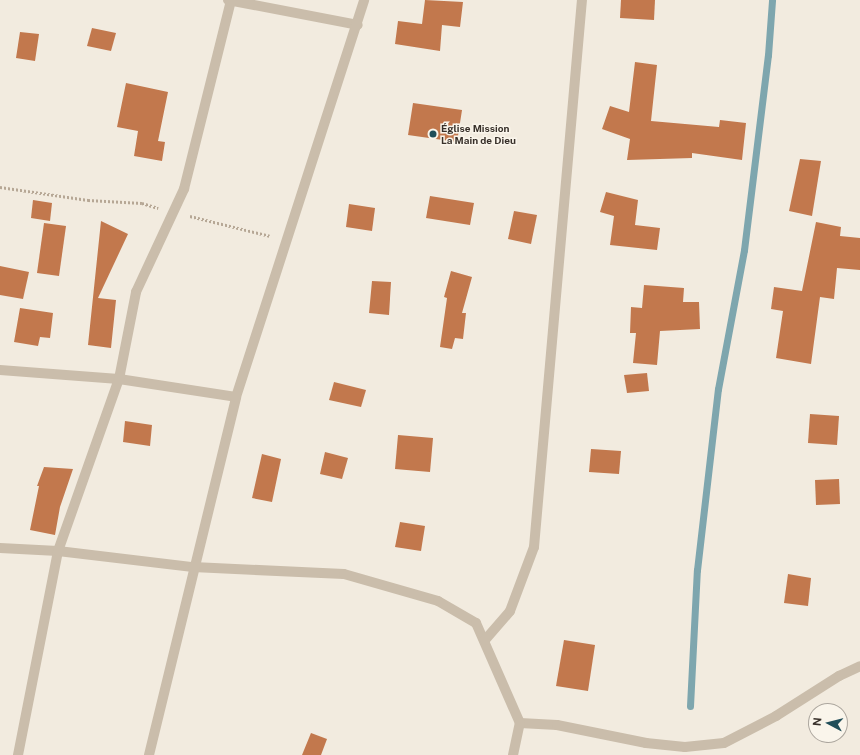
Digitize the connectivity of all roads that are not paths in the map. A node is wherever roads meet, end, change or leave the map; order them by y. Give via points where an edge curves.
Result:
1 (228, 0) edge
2 (231, 0) edge
3 (364, 0) edge
4 (582, 0) edge
5 (358, 25) junction
6 (0, 370) edge
7 (118, 379) junction
8 (236, 397) junction
9 (0, 548) edge
10 (58, 551) junction
11 (193, 567) junction
12 (484, 640) junction
13 (860, 666) edge
14 (520, 723) junction
15 (18, 755) edge
16 (149, 755) edge
17 (513, 755) edge

1 - 2 street
2 - 5 street
2 - 7 street via 194,153 175,213 136,292
3 - 5 street
4 - 12 street via 534,547 510,611
5 - 8 street
6 - 7 street
7 - 8 street
7 - 10 street
8 - 11 street
9 - 10 street
10 - 11 street
10 - 15 street
11 - 12 street via 344,574 438,601 476,623
11 - 16 street
12 - 14 street
13 - 14 street via 838,676 776,716 724,743 685,747 646,743 557,725
14 - 17 street

